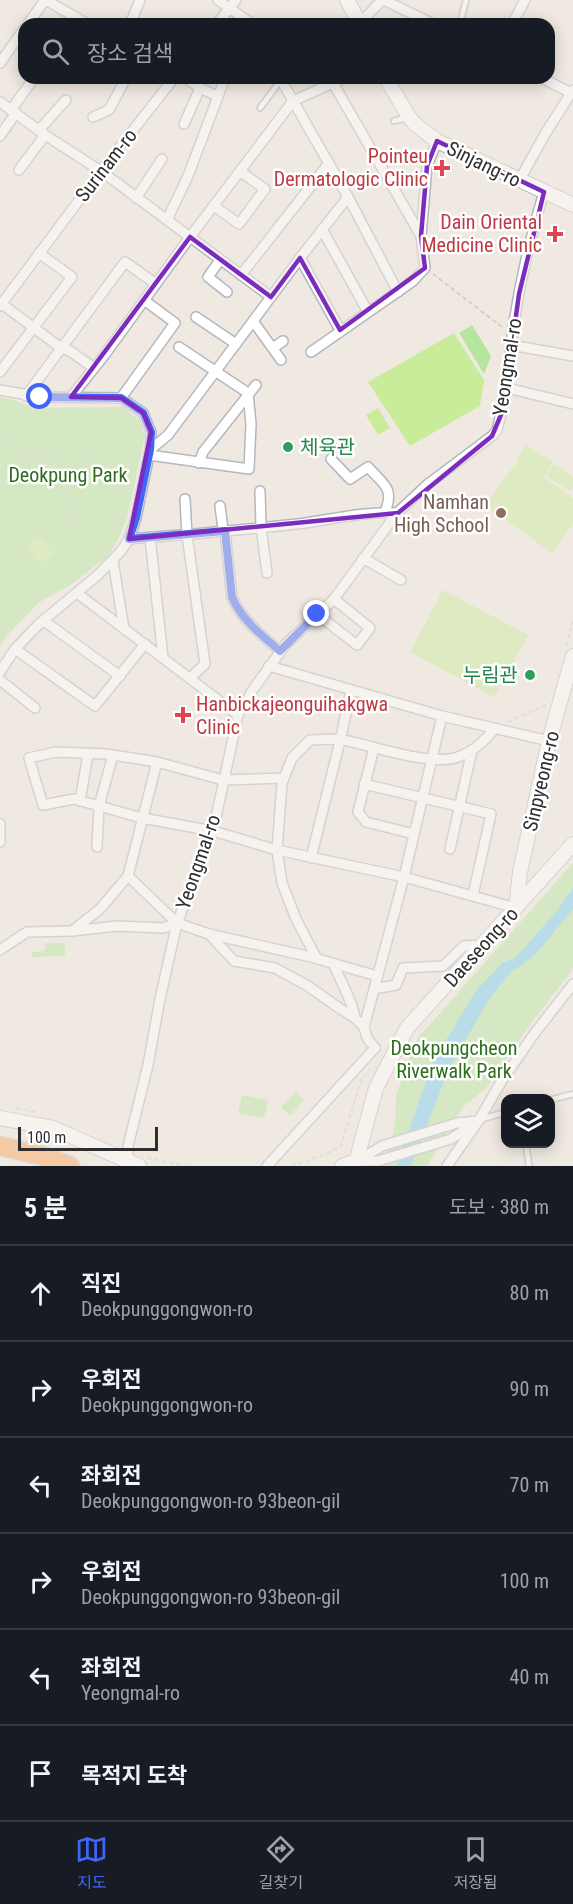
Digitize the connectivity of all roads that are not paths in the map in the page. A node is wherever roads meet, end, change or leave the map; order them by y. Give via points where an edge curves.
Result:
1 (140, 0) edge
2 (218, 0) edge
3 (236, 0) edge
4 (347, 0) edge
5 (383, 0) edge
6 (466, 0) edge
7 (525, 0) edge
8 (51, 1) edge
9 (229, 9) junction
10 (34, 18) edge
11 (78, 18) edge
12 (133, 18) edge
13 (222, 18) edge
14 (243, 18) edge
15 (357, 18) edge
16 (365, 18) edge
17 (420, 18) edge
18 (462, 18) edge
19 (515, 18) edge
20 (18, 38) edge
21 (0, 63) edge
22 (30, 84) edge
23 (123, 84) edge
24 (168, 84) edge
25 (194, 84) edge
26 (223, 84) edge
27 (277, 84) edge
28 (284, 84) edge
29 (331, 84) edge
30 (334, 84) edge
31 (390, 84) edge
32 (555, 84) edge
33 (200, 88) junction
34 (572, 92) edge
35 (218, 96) junction
36 (66, 100) dead end
37 (294, 101) junction
38 (0, 102) edge
39 (260, 108) dead end
40 (13, 111) junction
41 (93, 117) dead end
42 (409, 117) junction
43 (394, 121) dead end
44 (184, 124) dead end
45 (42, 132) junction
46 (0, 136) edge
47 (437, 141) junction
48 (162, 159) dead end
49 (329, 163) junction
50 (20, 170) dead end
51 (101, 171) junction
52 (240, 172) junction
53 (519, 181) junction
54 (544, 192) junction
55 (348, 197) junction
56 (136, 198) junction
57 (214, 206) junction
58 (573, 206) edge
59 (167, 220) junction
60 (322, 229) junction
61 (421, 236) junction
62 (189, 237) junction
63 (39, 254) junction
64 (300, 258) junction
65 (220, 260) junction
66 (241, 275) junction
67 (156, 284) junction
68 (227, 292) dead end
69 (398, 292) junction
70 (271, 297) junction
71 (144, 300) junction
72 (1, 305) edge
73 (368, 312) junction
74 (196, 316) dead end
75 (253, 321) junction
76 (34, 327) junction
77 (340, 330) junction
78 (283, 341) dead end
79 (236, 344) junction
80 (511, 345) junction
81 (179, 347) dead end
82 (61, 348) junction
83 (273, 348) junction
84 (311, 352) dead end
85 (573, 356) edge
86 (282, 360) dead end
87 (94, 368) junction
88 (216, 370) junction
89 (0, 372) edge
90 (256, 385) dead end
91 (507, 388) junction
92 (0, 390) edge
93 (248, 393) junction
94 (26, 396) junction
95 (71, 397) junction
96 (121, 398) junction
97 (573, 404) edge
98 (149, 452) junction
99 (331, 459) dead end
100 (199, 463) junction
101 (260, 491) dead end
102 (185, 500) dead end
103 (220, 506) dead end
104 (386, 512) junction
105 (397, 513) junction
106 (261, 527) junction
107 (225, 531) junction
108 (187, 535) junction
109 (150, 537) junction
110 (129, 539) junction
111 (363, 558) junction
112 (113, 561) junction
113 (267, 573) dead end
114 (401, 580) dead end
115 (77, 593) junction
116 (334, 599) junction
117 (317, 614) junction
118 (44, 621) junction
119 (124, 629) junction
120 (145, 645) junction
121 (15, 650) junction
122 (280, 651) junction
123 (569, 652) edge
124 (163, 658) junction
125 (269, 666) junction
126 (0, 672) edge
127 (120, 676) junction
128 (190, 678) junction
129 (0, 680) edge
130 (351, 691) junction
131 (35, 708) dead end
132 (238, 715) junction
133 (442, 716) junction
134 (494, 729) junction
135 (340, 740) junction
136 (549, 741) junction
137 (374, 748) junction
138 (472, 750) junction
139 (88, 754) junction
140 (113, 755) junction
141 (432, 759) junction
142 (157, 762) junction
143 (284, 778) junction
144 (223, 780) junction
145 (364, 784) junction
146 (423, 799) junction
147 (80, 801) junction
148 (99, 806) junction
149 (460, 808) junction
150 (142, 818) junction
151 (0, 824) edge
152 (213, 831) junction
153 (414, 834) junction
154 (0, 842) edge
155 (573, 844) edge
156 (98, 846) dead end
157 (450, 849) dead end
158 (277, 850) junction
159 (311, 858) junction
160 (128, 876) junction
161 (404, 877) junction
162 (472, 895) junction
163 (516, 908) junction
164 (177, 923) junction
165 (72, 931) junction
166 (209, 934) junction
167 (483, 945) junction
168 (0, 950) edge
169 (317, 959) junction
170 (334, 964) junction
171 (377, 975) junction
172 (573, 984) edge
173 (374, 989) junction
174 (355, 1018) junction
175 (364, 1027) junction
176 (375, 1048) junction
177 (393, 1053) junction
178 (573, 1094) edge
179 (555, 1099) edge
180 (501, 1113) edge
181 (0, 1118) edge
182 (479, 1120) junction
183 (0, 1146) edge
184 (527, 1148) edge
185 (132, 1164) edge
186 (356, 1164) edge
187 (70, 1166) edge
188 (267, 1166) edge
189 (342, 1166) edge
190 (447, 1166) edge
191 (529, 1166) edge

1 - 12 street
2 - 9 street
3 - 9 street
4 - 15 street
5 - 16 street
5 - 17 street
6 - 18 lane
7 - 19 street
8 - 10 street
8 - 11 street
9 - 13 street
9 - 14 street
20 - 21 street
22 - 40 street
23 - 41 street via 109,110
24 - 51 street, Surinam-ro
25 - 33 street
26 - 35 street
27 - 39 lane
28 - 37 street
29 - 37 street
30 - 61 street
31 - 42 street, Sinjang-ro
32 - 34 street
33 - 35 street
33 - 44 street
34 - 53 street
35 - 59 street
36 - 45 street
37 - 49 street
37 - 52 street
38 - 40 street
40 - 45 street
40 - 46 street
42 - 43 lane
42 - 47 street, Sinjang-ro
45 - 50 street
45 - 51 street
47 - 53 street, Sinjang-ro
47 - 61 street via 427,166
48 - 56 street
49 - 55 street
49 - 66 street
51 - 56 street
51 - 63 street, Surinam-ro
52 - 57 street
52 - 57 street via 265,189 239,224
53 - 54 street, Sinjang-ro
54 - 58 street, Sinjang-ro
54 - 80 street, Yeongmal-ro
55 - 60 street
55 - 69 street
56 - 59 street
57 - 62 street
59 - 62 street
60 - 64 street
60 - 73 street
61 - 69 street via 425,268
62 - 65 street
62 - 67 street
63 - 72 street, Surinam-ro
63 - 76 street via 72,277
64 - 70 street
64 - 77 street
65 - 66 street
65 - 68 street via 208,277
66 - 70 street
67 - 71 street
67 - 82 street via 125,262
69 - 73 street
70 - 75 street
71 - 87 street
71 - 96 street via 175,323
72 - 76 street, Surinam-ro
73 - 77 street
74 - 79 street
75 - 79 street
75 - 83 street
76 - 82 street, Surinam-ro
76 - 89 street
77 - 84 street
78 - 83 street
79 - 88 street
80 - 85 street
80 - 91 street, Yeongmal-ro
81 - 88 street
82 - 87 street, Surinam-ro
82 - 94 street
83 - 86 street
87 - 95 street
88 - 93 street
88 - 98 street via 168,435
90 - 93 street
91 - 97 street
91 - 105 street, Yeongmal-ro via 492,436 428,484
92 - 94 street
93 - 100 street via 203,452
93 - 100 street via 249,469
94 - 95 street
95 - 96 street
96 - 98 street via 143,413 151,432
98 - 100 street
98 - 110 street
99 - 104 street via 350,479 368,467 389,491
101 - 106 street
102 - 108 street
103 - 107 street
104 - 105 street
104 - 106 street
105 - 111 street, Yeongmal-ro
106 - 107 street
106 - 113 street
107 - 108 street
107 - 122 street via 236,607
108 - 109 street
108 - 128 street via 205,664
109 - 110 street
109 - 124 street
110 - 112 street
111 - 114 street
111 - 116 street, Yeongmal-ro
112 - 115 street
112 - 119 street
115 - 118 street
115 - 119 street
116 - 117 street, Yeongmal-ro
116 - 117 street via 370,628 357,645
117 - 122 street, Yeongmal-ro
118 - 121 street
118 - 127 street
119 - 120 street
120 - 124 street
120 - 127 street
121 - 126 street
121 - 127 street via 95,706
122 - 125 street, Yeongmal-ro
123 - 136 street, Sinpyeong-ro
124 - 128 street
125 - 130 street
125 - 132 street, Yeongmal-ro
128 - 132 street
129 - 131 street
130 - 133 street
130 - 135 street
132 - 144 street, Yeongmal-ro
133 - 134 street
133 - 141 street
134 - 136 street
134 - 138 street
135 - 137 street
135 - 143 street via 310,740 292,758
135 - 159 street
136 - 163 street, Sinpyeong-ro via 520,872
137 - 141 street
137 - 145 street
138 - 141 street via 456,758
138 - 149 street
139 - 140 street
139 - 147 street
139 - 147 street via 57,753 29,758 43,805
140 - 142 street
140 - 148 street
141 - 146 street
142 - 144 street
142 - 150 street
143 - 144 street
143 - 158 street
144 - 152 street, Yeongmal-ro
145 - 146 street
145 - 153 street via 358,812 366,822
146 - 149 street
146 - 153 street
147 - 148 street
148 - 150 street
148 - 156 street
149 - 157 street
149 - 162 street via 491,814
150 - 152 street
150 - 160 street
151 - 154 street
152 - 158 street
152 - 164 street, Yeongmal-ro
153 - 161 street
155 - 163 street, Daeseong-ro
158 - 159 street
158 - 169 street via 282,883
159 - 161 street
160 - 164 street, Yeongmal-ro
160 - 165 street via 100,909
161 - 162 street
161 - 171 street
162 - 163 street
163 - 167 street, Daeseong-ro
164 - 165 street via 163,928 117,926
164 - 166 street
164 - 185 street, Yeongmal-ro via 128,1146
165 - 168 street via 27,932
166 - 169 street
166 - 174 street via 234,961 274,968
167 - 173 street via 464,946 443,966 403,968 396,985
167 - 177 street, Daeseong-ro via 407,1028
169 - 170 street
170 - 171 street
170 - 174 street
171 - 173 street
172 - 182 street via 527,1043
173 - 175 street
174 - 175 street
175 - 176 street
176 - 177 street
176 - 188 street
177 - 186 street, Daeseong-ro via 376,1088
178 - 179 lane
180 - 182 lane
181 - 185 street via 52,1128
182 - 186 street via 387,1145
182 - 186 street via 451,1139 383,1160
182 - 190 street
183 - 187 highway
184 - 191 lane
186 - 189 street

